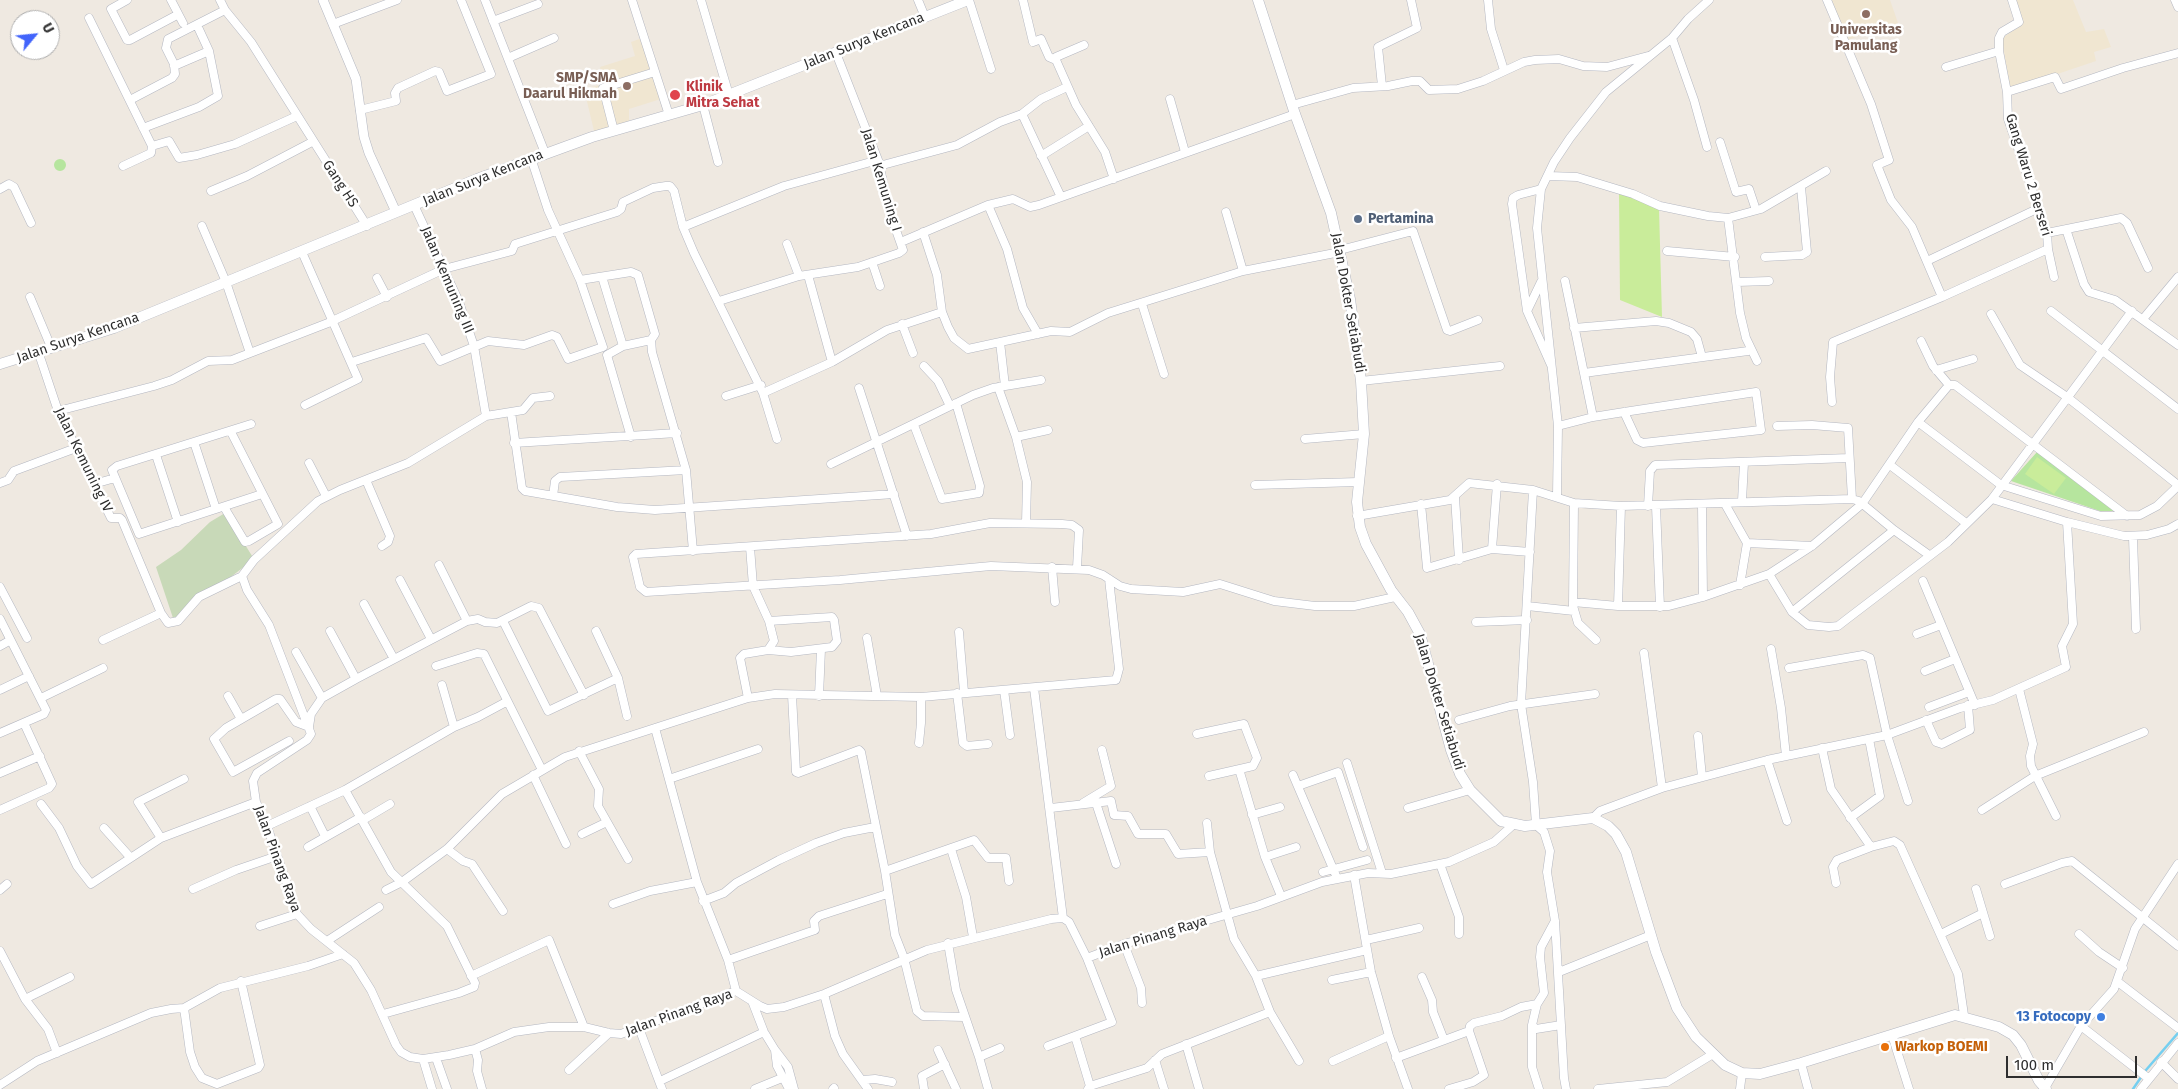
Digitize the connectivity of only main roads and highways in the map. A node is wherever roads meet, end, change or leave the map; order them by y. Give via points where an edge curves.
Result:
1 (1258, 0) edge
2 (964, 1) edge
3 (0, 364) edge
4 (2045, 1089) edge

1 - 4 main road, Jalan Dokter Setiabudi via 1331,213 1350,299 1364,434 1358,516 1366,544 1392,598 1408,612 1420,634 1451,750 1470,790 1500,822 1536,825 1593,818 1608,826 1630,862 1677,1008 1696,1037 1725,1065 1742,1073 1760,1074 1955,1015 1964,1015 2013,1035
2 - 3 main road, Jalan Surya Kencana via 703,105 531,158 114,328

